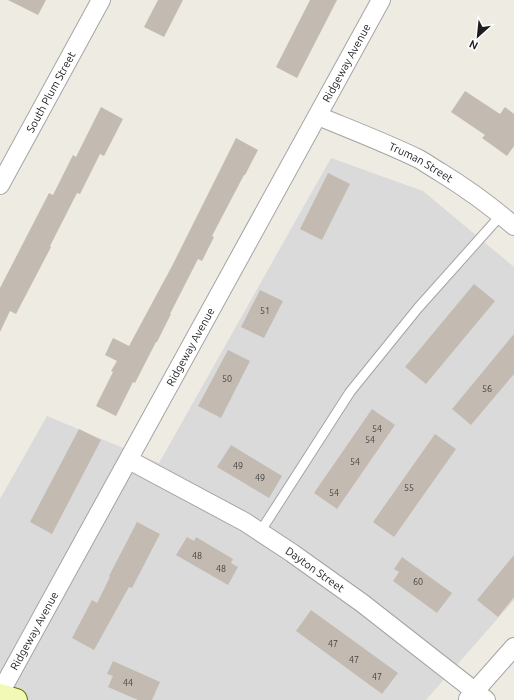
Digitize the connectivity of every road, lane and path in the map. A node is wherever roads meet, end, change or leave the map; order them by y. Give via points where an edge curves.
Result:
1 (101, 0) edge
2 (381, 0) edge
3 (318, 116) junction
4 (0, 184) edge
5 (508, 221) edge
6 (129, 460) junction
7 (260, 532) junction
8 (514, 647) edge
9 (0, 694) edge
10 (477, 697) edge
11 (16, 700) edge

1 - 4 street, South Plum Street
2 - 3 street, Ridgeway Avenue
3 - 5 street, Truman Street via 420,160 473,194
3 - 6 street, Ridgeway Avenue
5 - 7 lane via 418,308 350,392
6 - 7 street, Dayton Street
6 - 9 street, Ridgeway Avenue
7 - 10 street, Dayton Street via 362,603
8 - 10 street
9 - 11 street

